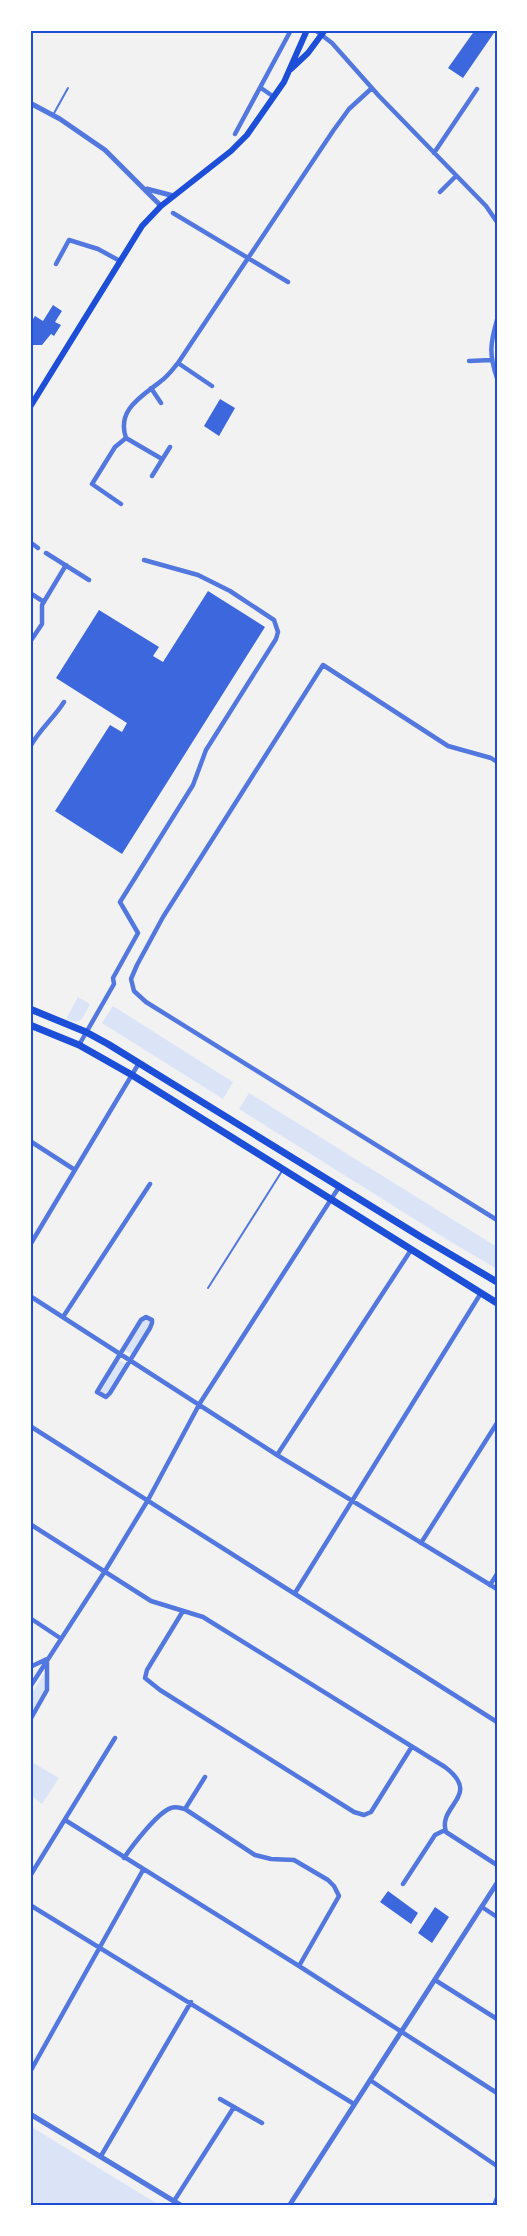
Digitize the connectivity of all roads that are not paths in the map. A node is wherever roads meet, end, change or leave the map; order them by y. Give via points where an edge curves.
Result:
1 (291, 30) edge
2 (307, 30) edge
3 (315, 30) edge
4 (324, 32) edge
5 (316, 43) junction
6 (332, 43) junction
7 (291, 69) junction
8 (68, 88) dead end
9 (261, 88) junction
10 (372, 88) junction
11 (477, 89) dead end
12 (274, 97) junction
13 (30, 103) edge
14 (53, 115) junction
15 (235, 134) dead end
16 (434, 153) junction
17 (456, 176) junction
18 (143, 187) junction
19 (440, 192) dead end
20 (174, 196) junction
21 (161, 207) junction
22 (173, 213) dead end
23 (495, 215) edge
24 (497, 222) edge
25 (247, 256) junction
26 (120, 261) junction
27 (56, 264) dead end
28 (288, 282) dead end
29 (497, 320) edge
30 (469, 360) dead end
31 (491, 360) junction
32 (178, 363) junction
33 (497, 378) edge
34 (212, 386) dead end
35 (151, 388) junction
36 (161, 403) dead end
37 (30, 407) edge
38 (126, 438) junction
39 (170, 447) dead end
40 (162, 459) junction
41 (152, 476) dead end
42 (121, 504) dead end
43 (30, 542) edge
44 (38, 548) dead end
45 (46, 552) dead end
46 (144, 560) dead end
47 (66, 565) junction
48 (89, 580) dead end
49 (30, 593) edge
50 (44, 602) junction
51 (32, 639) dead end
52 (64, 702) dead end
53 (30, 733) edge
54 (34, 738) junction
55 (30, 747) edge
56 (497, 762) edge
57 (30, 1008) edge
58 (30, 1025) edge
59 (86, 1032) junction
60 (78, 1044) junction
61 (139, 1063) junction
62 (132, 1075) junction
63 (30, 1141) edge
64 (283, 1169) junction
65 (75, 1170) junction
66 (150, 1184) dead end
67 (339, 1187) junction
68 (331, 1199) junction
69 (497, 1220) edge
70 (30, 1245) edge
71 (411, 1250) junction
72 (497, 1282) edge
73 (208, 1288) dead end
74 (481, 1293) junction
75 (30, 1296) edge
76 (497, 1303) edge
77 (63, 1317) junction
78 (120, 1354) junction
79 (130, 1360) junction
80 (200, 1403) junction
81 (497, 1423) edge
82 (30, 1426) edge
83 (276, 1455) junction
84 (148, 1500) junction
85 (351, 1500) junction
86 (30, 1524) edge
87 (421, 1543) junction
88 (105, 1571) junction
89 (497, 1574) edge
90 (490, 1585) junction
91 (497, 1589) edge
92 (295, 1593) junction
93 (183, 1611) junction
94 (30, 1618) edge
95 (60, 1638) junction
96 (47, 1659) junction
97 (30, 1667) edge
98 (30, 1687) edge
99 (30, 1720) edge
100 (497, 1722) edge
101 (116, 1738) dead end
102 (411, 1748) junction
103 (205, 1777) dead end
104 (185, 1809) junction
105 (65, 1820) junction
106 (445, 1830) junction
107 (124, 1858) junction
108 (497, 1865) edge
109 (143, 1870) junction
110 (30, 1876) edge
111 (497, 1883) edge
112 (403, 1884) dead end
113 (30, 1905) edge
114 (482, 1907) junction
115 (497, 1917) edge
116 (100, 1947) junction
117 (299, 1966) junction
118 (435, 1980) junction
119 (191, 2002) junction
120 (497, 2019) edge
121 (401, 2032) junction
122 (30, 2072) edge
123 (370, 2080) junction
124 (497, 2093) edge
125 (220, 2099) dead end
126 (354, 2104) junction
127 (234, 2107) junction
128 (30, 2114) edge
129 (262, 2123) dead end
130 (101, 2156) junction
131 (497, 2166) edge
132 (497, 2198) edge
133 (174, 2201) junction
134 (182, 2206) edge
135 (289, 2206) edge
136 (494, 2206) edge

1 - 9 street
2 - 7 main road
3 - 4 street
4 - 5 main road
4 - 6 street
5 - 6 street
5 - 7 main road
6 - 10 street
7 - 12 main road
8 - 14 lane
9 - 12 street
9 - 15 street
10 - 16 street
10 - 25 street via 349,109
11 - 16 street
12 - 20 main road via 237,146
13 - 14 street
14 - 18 street via 105,150
16 - 17 street
17 - 19 street
17 - 23 street
18 - 20 street
18 - 21 street
20 - 21 main road
21 - 26 main road via 142,226
22 - 25 street
23 - 24 street
25 - 28 street
25 - 32 street
26 - 27 street via 69,240
26 - 37 main road
29 - 31 street via 491,339
30 - 31 street
31 - 33 street
32 - 34 street
32 - 35 street
35 - 36 street
35 - 38 street via 129,410 123,430
38 - 40 street
38 - 42 street via 115,447 92,484
39 - 40 street
40 - 41 street
43 - 44 street
45 - 47 street
46 - 59 street via 210,580 269,615 278,632 206,750 193,785 120,902 138,933
47 - 48 street
47 - 50 street
49 - 50 street
50 - 51 street via 42,624
52 - 54 street
53 - 54 street
54 - 55 street
56 - 69 street via 448,746 323,666 163,917 131,979 134,991 146,1002
57 - 59 main road
58 - 60 main road
59 - 60 street
59 - 61 main road
60 - 62 main road
61 - 62 street
61 - 67 main road
62 - 64 main road
62 - 65 street
63 - 65 street
64 - 68 main road
64 - 73 lane
65 - 70 street
66 - 77 street
67 - 68 street
67 - 72 main road
68 - 71 main road
68 - 80 street
71 - 74 main road
71 - 83 street
74 - 76 main road
74 - 85 street
75 - 77 street
77 - 78 street
78 - 79 street
78 - 79 street via 141,1320 149,1318 153,1323
78 - 79 street via 97,1392 100,1395 108,1395
79 - 80 street
80 - 83 street
80 - 84 street
81 - 87 street
82 - 84 street
83 - 85 street
84 - 88 street
84 - 92 street
85 - 87 street
85 - 92 street
86 - 88 street
87 - 90 street
88 - 93 street via 151,1601
88 - 95 street
89 - 90 street
90 - 91 street
92 - 100 street
93 - 102 street via 202,1617
93 - 102 street via 147,1670 148,1682 354,1812 371,1812
94 - 95 street
95 - 96 street
96 - 97 street
96 - 98 street
96 - 99 street via 47,1690
101 - 105 street
102 - 106 street via 445,1767 459,1781 460,1794 445,1821
103 - 104 street
104 - 107 street via 168,1808
104 - 117 street via 255,1855 294,1860 334,1886 339,1896
105 - 107 street
105 - 110 street
106 - 108 street
106 - 112 street via 435,1835
107 - 109 street
109 - 116 street
109 - 117 street
111 - 114 street
113 - 116 street
114 - 115 street
114 - 118 street
116 - 119 street
116 - 122 street
117 - 121 street
118 - 120 street
118 - 121 street
119 - 126 street
119 - 130 street
121 - 123 street
121 - 124 street
123 - 126 street
123 - 131 street
125 - 127 street
126 - 135 street
127 - 129 street
127 - 133 street
128 - 130 street
130 - 133 street
132 - 136 street
133 - 134 street

